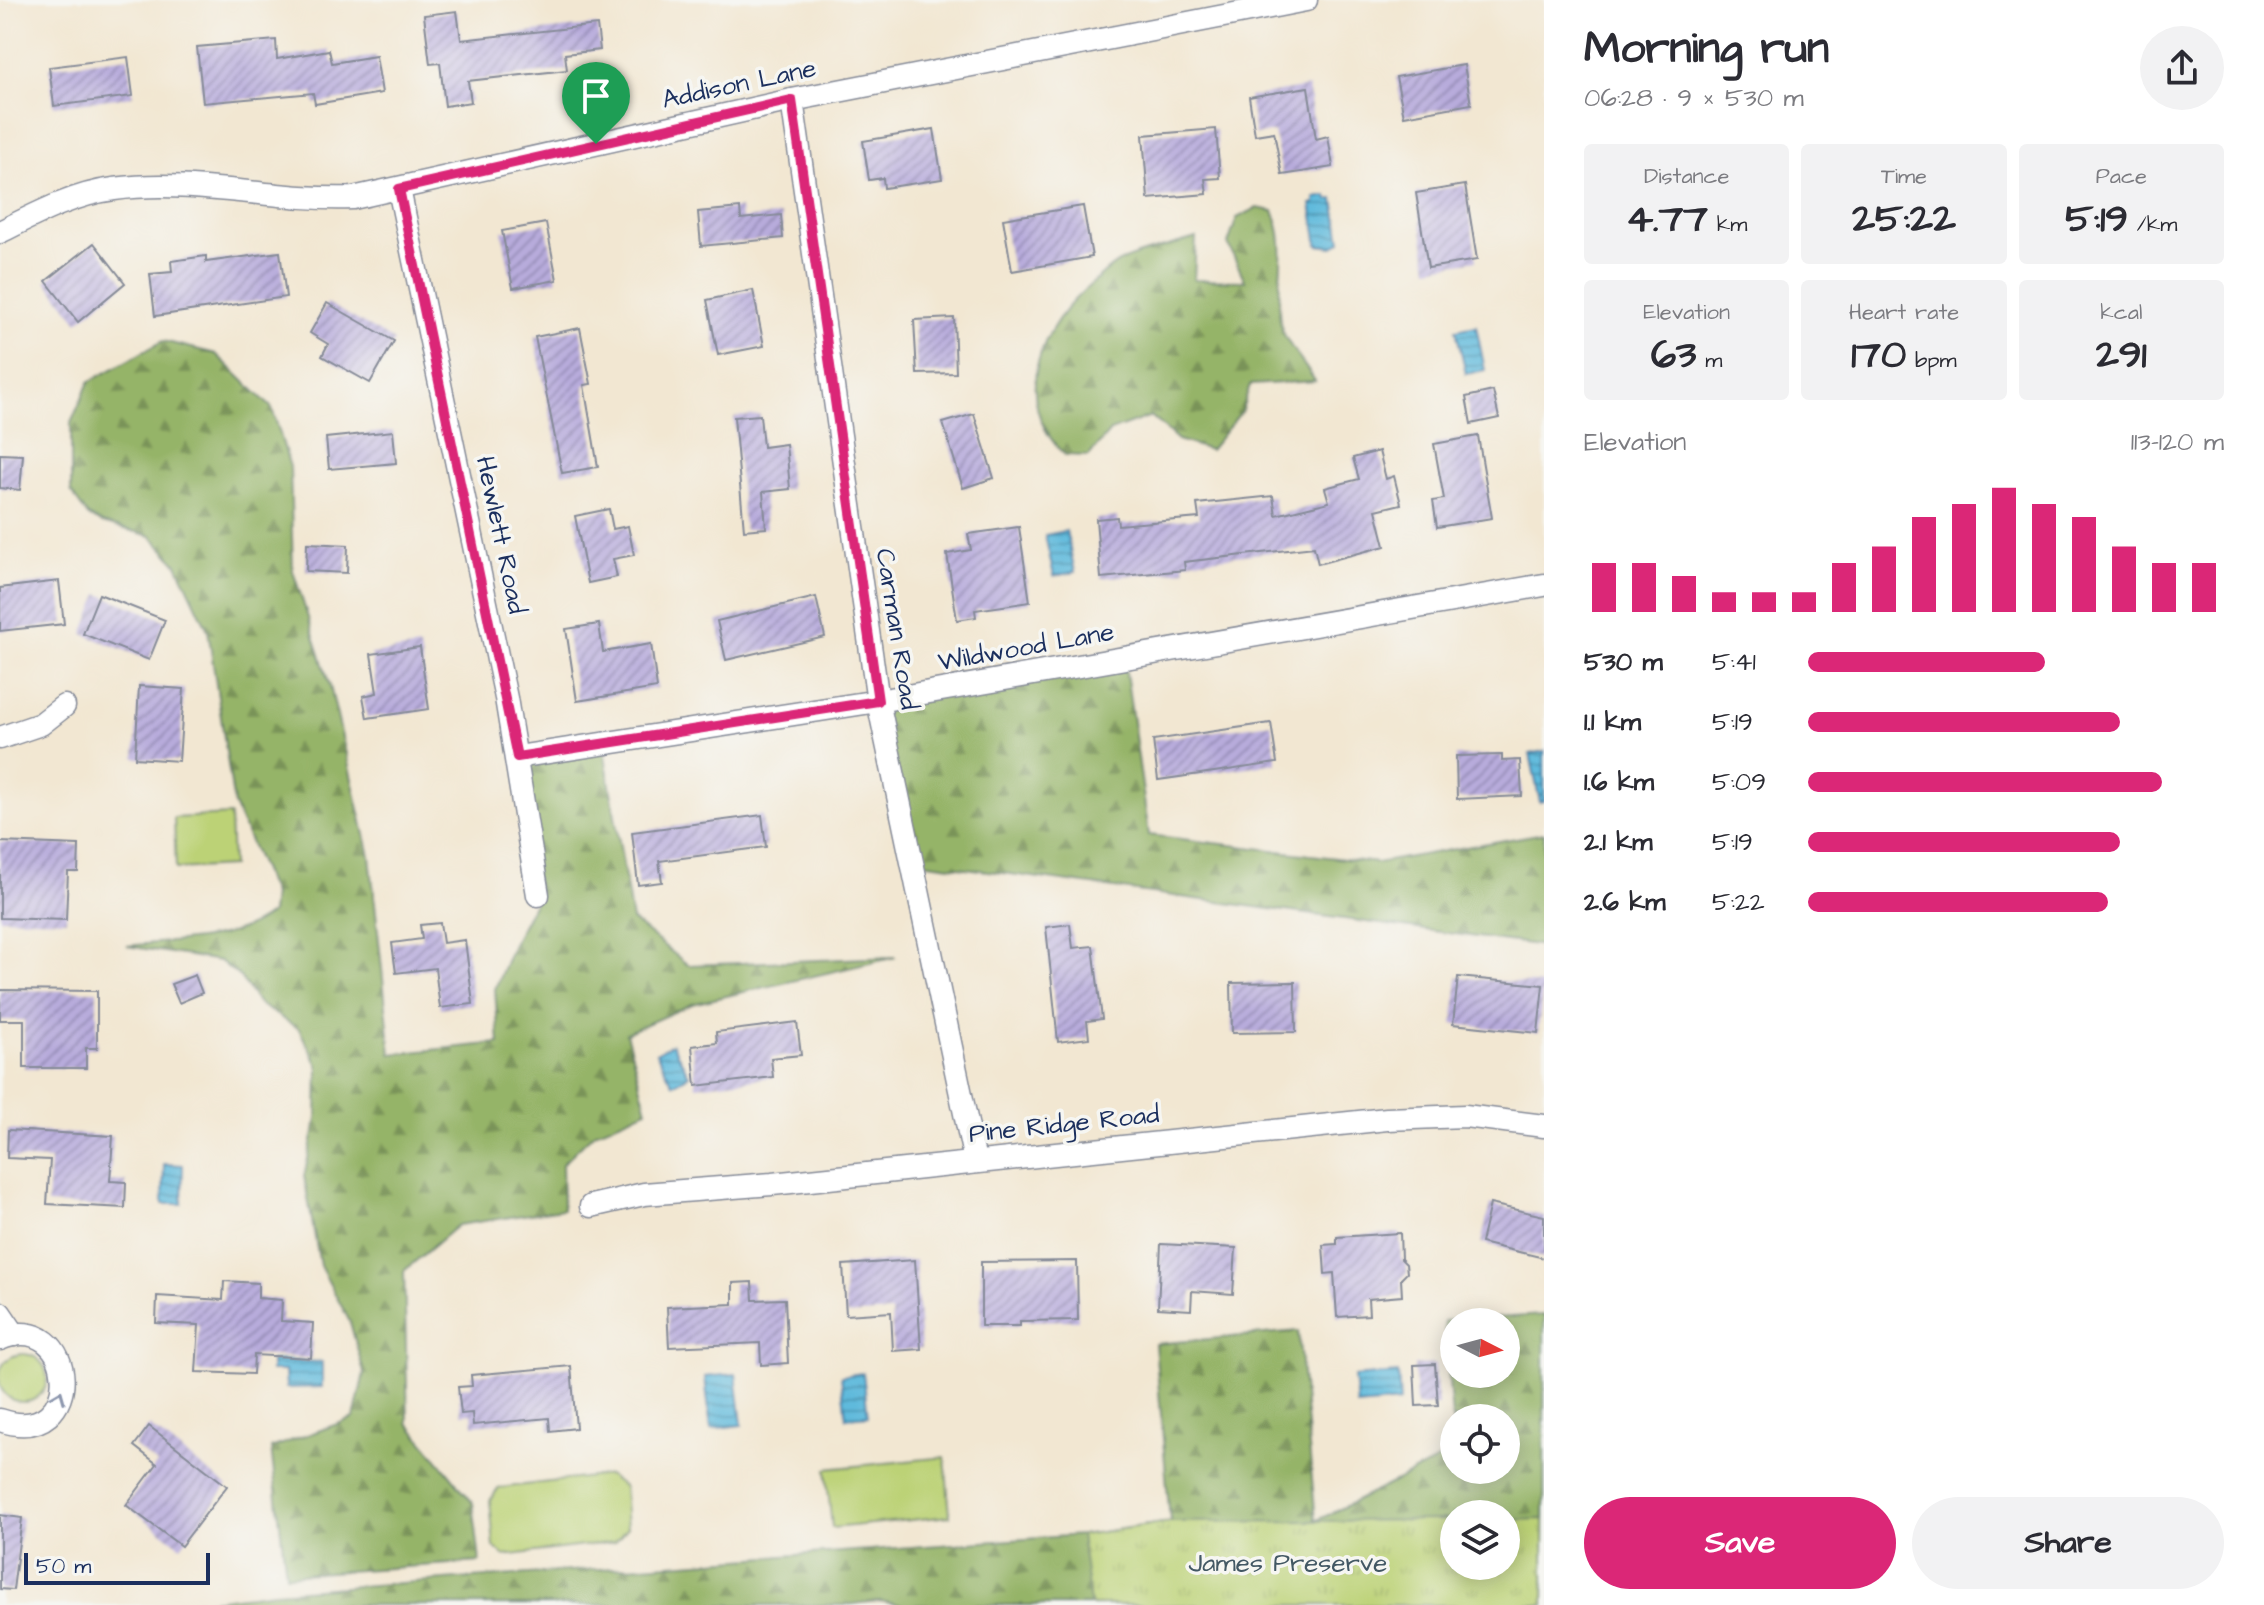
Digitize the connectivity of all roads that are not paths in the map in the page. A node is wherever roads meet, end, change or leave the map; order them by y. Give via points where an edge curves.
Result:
1 (1306, 0) edge
2 (792, 100) junction
3 (399, 189) junction
4 (0, 232) edge
5 (1544, 585) edge
6 (878, 701) junction
7 (64, 706) dead end
8 (0, 738) edge
9 (517, 757) junction
10 (538, 895) dead end
11 (1544, 1126) edge
12 (975, 1161) junction
13 (591, 1206) dead end
14 (0, 1313) edge
15 (7, 1337) edge
16 (0, 1420) edge

1 - 2 street, Addison Lane
2 - 3 street, Addison Lane
2 - 6 street, Carman Road
3 - 4 street, Addison Lane via 307,200 200,186 113,189 53,206
3 - 9 street, Hewlett Road
5 - 6 street, Wildwood Lane
6 - 9 street, Wildwood Lane
6 - 12 street, Carman Road
7 - 8 street via 41,724
9 - 10 street, Hewlett Road
11 - 12 street, Pine Ridge Road via 1465,1116 1387,1119
12 - 13 street, Pine Ridge Road via 644,1194
14 - 15 street
16 -> 15 street via 15,1425 44,1418 55,1408 65,1381 63,1367 46,1343 35,1337

